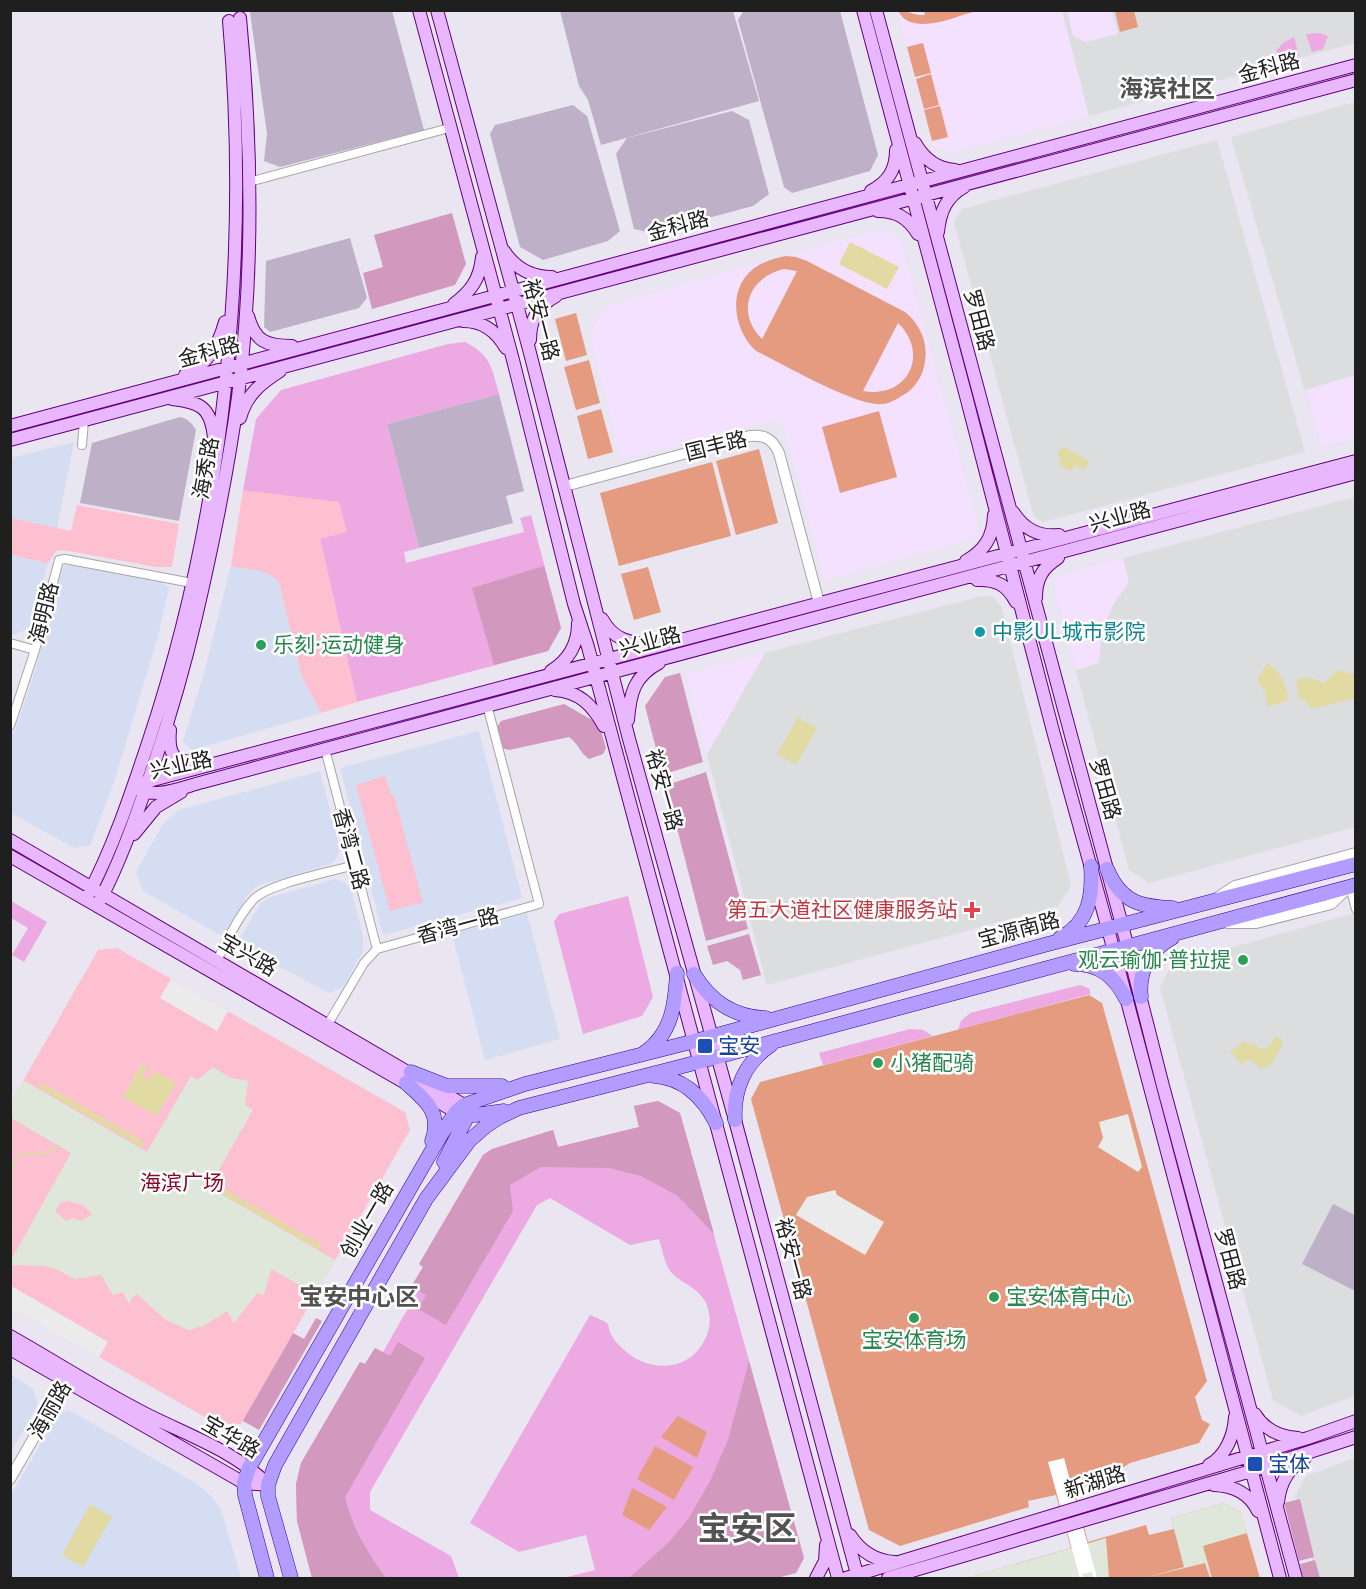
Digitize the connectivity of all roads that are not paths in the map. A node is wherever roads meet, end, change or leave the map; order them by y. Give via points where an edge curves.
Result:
1 (419, 10) edge
2 (437, 10) edge
3 (863, 10) edge
4 (876, 10) edge
5 (1356, 65) edge
6 (1303, 79) junction
7 (1356, 80) edge
8 (1307, 93) junction
9 (449, 128) junction
10 (909, 132) junction
11 (895, 137) junction
12 (972, 168) junction
13 (922, 181) junction
14 (976, 181) junction
15 (249, 182) junction
16 (908, 185) junction
17 (926, 194) junction
18 (912, 198) junction
19 (856, 199) junction
20 (856, 213) junction
21 (924, 244) junction
22 (500, 245) junction
23 (939, 245) junction
24 (483, 249) junction
25 (565, 276) junction
26 (234, 289) junction
27 (513, 290) junction
28 (566, 290) junction
29 (495, 295) junction
30 (517, 303) junction
31 (246, 306) junction
32 (450, 307) junction
33 (499, 308) junction
34 (452, 320) junction
35 (308, 346) junction
36 (530, 353) junction
37 (513, 360) junction
38 (241, 364) junction
39 (290, 364) junction
40 (226, 368) junction
41 (240, 378) junction
42 (224, 382) junction
43 (167, 384) junction
44 (164, 398) junction
45 (84, 420) junction
46 (10, 426) edge
47 (10, 440) edge
48 (82, 445) dead end
49 (228, 456) junction
50 (216, 460) junction
51 (1356, 461) edge
52 (1356, 473) edge
53 (565, 486) junction
54 (1006, 498) junction
55 (994, 501) junction
56 (1078, 535) junction
57 (1079, 549) junction
58 (1020, 550) junction
59 (1007, 554) junction
60 (1024, 563) junction
61 (1011, 567) junction
62 (954, 568) junction
63 (958, 581) junction
64 (192, 583) junction
65 (594, 600) junction
66 (819, 603) junction
67 (574, 604) junction
68 (1037, 614) junction
69 (1024, 617) junction
70 (678, 641) junction
71 (10, 643) edge
72 (35, 650) junction
73 (682, 654) junction
74 (609, 658) junction
75 (592, 663) junction
76 (612, 672) junction
77 (596, 676) junction
78 (540, 677) junction
79 (545, 690) junction
80 (487, 705) junction
81 (171, 712) junction
82 (10, 726) edge
83 (630, 739) junction
84 (612, 741) junction
85 (325, 749) junction
86 (227, 759) junction
87 (194, 784) junction
88 (134, 785) junction
89 (146, 787) junction
90 (10, 840) edge
91 (1356, 853) edge
92 (121, 855) junction
93 (10, 856) edge
94 (1356, 864) edge
95 (355, 865) junction
96 (1091, 866) junction
97 (1107, 869) junction
98 (1353, 886) edge
99 (92, 887) junction
100 (104, 894) junction
101 (86, 899) junction
102 (1213, 902) junction
103 (97, 906) junction
104 (1190, 908) junction
105 (1356, 909) edge
106 (1122, 925) junction
107 (1108, 929) junction
108 (1187, 930) junction
109 (1048, 944) junction
110 (1128, 946) junction
111 (377, 949) junction
112 (1113, 950) junction
113 (217, 960) junction
114 (1063, 964) junction
115 (677, 973) junction
116 (694, 974) junction
117 (1141, 997) junction
118 (1126, 999) junction
119 (777, 1017) junction
120 (328, 1024) junction
121 (711, 1037) junction
122 (783, 1039) junction
123 (695, 1041) junction
124 (640, 1055) junction
125 (717, 1057) junction
126 (700, 1062) junction
127 (649, 1075) junction
128 (409, 1078) junction
129 (525, 1084) junction
130 (519, 1108) junction
131 (463, 1111) junction
132 (735, 1120) junction
133 (716, 1123) junction
134 (427, 1158) junction
135 (426, 1199) junction
136 (10, 1336) edge
137 (10, 1349) edge
138 (70, 1376) junction
139 (1250, 1404) junction
140 (1235, 1406) junction
141 (1356, 1420) edge
142 (1356, 1437) edge
143 (1308, 1438) junction
144 (203, 1442) junction
145 (1262, 1451) junction
146 (1314, 1452) junction
147 (196, 1454) junction
148 (1247, 1456) junction
149 (1266, 1467) junction
150 (249, 1468) junction
151 (1202, 1469) junction
152 (1251, 1471) junction
153 (10, 1479) edge
154 (244, 1483) junction
155 (268, 1485) junction
156 (1204, 1485) junction
157 (1278, 1510) junction
158 (1266, 1525) junction
159 (845, 1528) junction
160 (825, 1532) junction
161 (933, 1559) junction
162 (907, 1567) junction
163 (854, 1577) edge
164 (267, 1578) edge
165 (291, 1578) edge
166 (816, 1578) edge
167 (838, 1578) edge
168 (888, 1578) edge
169 (897, 1578) edge
170 (1280, 1578) edge
171 (1296, 1578) edge

1 - 9 main road, 裕安一路
2 - 22 main road, 裕安一路
3 - 11 main road, 罗田路
4 - 10 main road, 罗田路
5 - 6 main road, 金科路
6 - 8 main road via 1312,84
6 - 12 main road, 金科路
7 - 8 main road, 金科路
8 - 14 main road, 金科路
9 - 15 street
9 - 24 main road, 裕安一路
10 - 12 main road via 932,164 950,170
10 - 13 main road, 罗田路
11 - 16 main road, 罗田路
11 - 19 main road via 896,159 891,174
12 - 13 main road, 金科路
13 - 16 main road, 金科路
13 - 17 main road, 罗田路
14 - 17 main road, 金科路
14 - 23 main road via 947,201 940,216
15 - 26 main road, 海秀路 via 247,88 235,20
15 - 31 main road, 海秀路
16 - 18 main road, 罗田路
16 - 19 main road, 金科路
17 - 18 main road, 金科路
17 - 23 main road, 罗田路
18 - 20 main road, 金科路
18 - 21 main road, 罗田路
19 - 25 main road, 金科路
20 - 21 main road via 898,214 912,225
20 - 28 main road, 金科路
21 - 55 main road, 罗田路
22 - 25 main road via 508,258 526,272
22 - 27 main road, 裕安一路
23 - 54 main road, 罗田路
24 - 29 main road, 裕安一路
24 - 32 main road via 476,282
25 - 27 main road, 金科路
26 - 40 main road, 海秀路
26 - 43 main road via 214,351 199,367
27 - 29 main road, 金科路
27 - 30 main road, 裕安一路
28 - 30 main road, 金科路
28 - 36 main road via 544,303 534,316
29 - 32 main road, 金科路
29 - 33 main road, 裕安一路
30 - 33 main road, 金科路
30 - 36 main road, 裕安一路
31 - 35 main road via 250,326 260,339 278,346
31 - 38 main road, 海秀路
32 - 35 main road, 金科路
33 - 34 main road, 金科路
33 - 37 main road, 裕安一路
34 - 37 main road via 488,327
34 - 39 main road, 金科路
35 - 38 main road, 金科路
36 - 53 main road, 裕安一路
37 - 67 main road, 裕安一路
38 - 40 main road, 金科路
38 - 41 main road, 海秀路
39 - 41 main road, 金科路
39 - 49 main road via 257,386 248,398
40 - 42 main road, 海秀路
40 - 43 main road, 金科路
41 - 42 main road, 金科路
41 - 49 main road, 海秀路
42 - 44 main road, 金科路
42 - 50 main road, 海秀路
43 - 46 main road, 金科路
44 - 45 main road, 金科路
44 - 50 main road via 195,402 204,408 212,421
45 - 47 main road, 金科路
45 - 48 street
49 - 81 main road, 海秀路 via 210,558
50 - 64 main road, 海秀路
51 - 56 main road, 兴业路
52 - 57 main road, 兴业路
53 - 65 main road, 裕安一路
53 - 66 street, 国丰路 via 750,436 768,438 779,453
54 - 56 main road via 1016,517 1030,530 1052,536
54 - 58 main road, 罗田路
55 - 59 main road, 罗田路
55 - 62 main road via 988,541
56 - 58 main road, 兴业路
57 - 60 main road, 兴业路
57 - 68 main road via 1058,558 1041,572 1036,591
58 - 59 main road, 兴业路
58 - 60 main road, 罗田路
59 - 61 main road, 罗田路
59 - 62 main road, 兴业路
60 - 61 main road, 兴业路
60 - 68 main road, 罗田路
61 - 63 main road, 兴业路
61 - 69 main road, 罗田路
62 - 66 main road, 兴业路
63 - 69 main road via 1000,583 1013,595
63 - 73 main road, 兴业路
64 - 72 street, 海明路 via 61,559
64 - 88 main road, 海秀路 via 169,676
65 - 70 main road via 603,622 620,639 650,644
65 - 74 main road, 裕安一路
66 - 70 main road, 兴业路
67 - 75 main road, 裕安一路
67 - 78 main road via 578,624 574,645 561,664
68 - 97 main road, 罗田路
69 - 96 main road, 罗田路
70 - 74 main road, 兴业路
71 - 72 street
72 - 82 street, 海明路
73 - 76 main road, 兴业路
73 - 83 main road via 655,665 634,684
74 - 75 main road, 兴业路
74 - 76 main road, 裕安一路
75 - 77 main road, 裕安一路
75 - 78 main road, 兴业路
76 - 77 main road, 兴业路
76 - 83 main road, 裕安一路
77 - 79 main road, 兴业路
77 - 84 main road, 裕安一路
78 - 86 main road, 兴业路
79 - 80 main road, 兴业路
79 - 84 main road via 565,691 584,700
80 - 85 main road, 兴业路
80 - 111 street, 香湾一路 via 539,904
81 - 86 main road via 169,746 177,759
81 - 89 main road, 海秀路
83 - 116 main road, 裕安一路
84 - 115 main road, 裕安一路
85 - 87 main road, 兴业路
85 - 95 street, 香湾二路
86 - 89 main road, 兴业路
87 - 89 main road, 兴业路 via 155,793
87 - 92 main road via 156,807
88 - 89 main road, 兴业路
88 - 99 main road, 海秀路
89 - 92 main road, 海秀路
90 - 99 main road, 宝兴路
91 - 102 street via 1235,886
92 - 100 main road, 海秀路
93 - 101 main road, 宝兴路
94 - 102 main road, 宝源南路
95 - 111 street, 香湾二路
95 - 113 street via 259,895 246,908
96 - 107 main road, 罗田路
96 - 109 main road via 1091,898 1083,918
97 - 104 main road via 1118,889 1134,902
97 - 106 main road, 罗田路
98 - 105 street
98 - 108 main road, 宝源南路
99 - 100 main road, 宝兴路
99 - 101 main road, 海秀路
100 - 103 main road, 海秀路
100 - 113 main road, 宝兴路
101 - 103 main road, 宝兴路
102 - 104 main road, 宝源南路
103 - 128 main road, 宝兴路
104 - 106 main road, 宝源南路
106 - 107 main road, 宝源南路
106 - 110 main road, 罗田路
107 - 109 main road, 宝源南路
107 - 112 main road, 罗田路
108 - 110 main road, 宝源南路
108 - 117 main road via 1150,956 1141,977
109 - 119 main road, 宝源南路
110 - 112 main road, 宝源南路
110 - 117 main road, 罗田路
111 - 120 street via 364,963
112 - 114 main road, 宝源南路
112 - 118 main road, 罗田路
113 - 120 main road, 宝兴路
114 - 118 main road via 1089,965 1107,972
114 - 122 main road, 宝源南路
115 - 123 main road, 裕安一路
115 - 124 main road via 670,1022 658,1041
116 - 119 main road via 712,998 731,1011 751,1017
116 - 121 main road, 裕安一路
117 - 139 main road, 罗田路
118 - 140 main road, 罗田路
119 - 121 main road, 宝源南路
120 - 128 main road, 宝兴路
121 - 123 main road, 宝源南路
121 - 125 main road, 裕安一路
122 - 125 main road, 宝源南路
122 - 132 main road via 760,1054 746,1070 735,1099
123 - 124 main road
123 - 126 main road, 裕安一路
124 - 129 main road
125 - 126 main road, 宝源南路
125 - 132 main road, 裕安一路
126 - 127 main road, 创业一路
126 - 133 main road, 裕安一路
127 - 130 main road, 创业一路
127 - 133 main road via 677,1081 692,1090
128 - 129 main road via 456,1088
128 - 131 main road, 宝兴路
128 - 134 main road via 435,1117 435,1134
129 - 131 main road
130 - 131 main road
130 - 135 main road, 创业一路 via 492,1121 474,1137
131 - 134 main road, 创业一路
131 - 135 main road
132 - 159 main road, 裕安一路
133 - 160 main road, 裕安一路
134 - 150 main road, 创业一路
135 - 155 main road, 创业一路 via 278,1460
136 - 138 main road, 宝华路
137 - 138 main road, 宝华路
138 - 144 main road, 宝华路
138 - 147 main road, 宝华路
138 - 153 street, 海丽路
139 - 143 main road via 1257,1418 1272,1431 1291,1438
139 - 145 main road, 罗田路
140 - 148 main road, 罗田路
140 - 151 main road via 1227,1446 1214,1463
141 - 143 main road, 新湖路
142 - 146 main road, 新湖路
143 - 145 main road, 新湖路
144 - 147 main road via 206,1452
144 - 150 main road, 宝华路
145 - 148 main road, 新湖路
145 - 149 main road, 罗田路
146 - 149 main road, 新湖路
146 - 157 main road via 1289,1470 1280,1490
147 - 154 main road, 宝华路
148 - 151 main road, 新湖路
148 - 152 main road, 罗田路
149 - 152 main road, 新湖路
149 - 157 main road, 罗田路
150 - 154 main road, 创业一路
150 - 155 main road, 宝华路
151 - 161 main road, 新湖路
152 - 156 main road, 新湖路
152 - 158 main road, 罗田路
154 - 155 main road, 宝华路
154 - 164 main road, 创业一路
155 - 165 main road via 270,1506
156 - 158 main road via 1226,1486 1242,1492 1256,1506
156 - 161 main road, 新湖路
157 - 171 main road, 罗田路
158 - 170 main road, 罗田路
159 - 162 main road via 872,1557
159 - 163 main road, 裕安一路
160 - 166 main road via 825,1561
160 - 167 main road, 裕安一路
161 - 162 main road, 新湖路
162 - 163 main road, 新湖路
162 - 168 main road, 新湖路
162 - 169 main road

